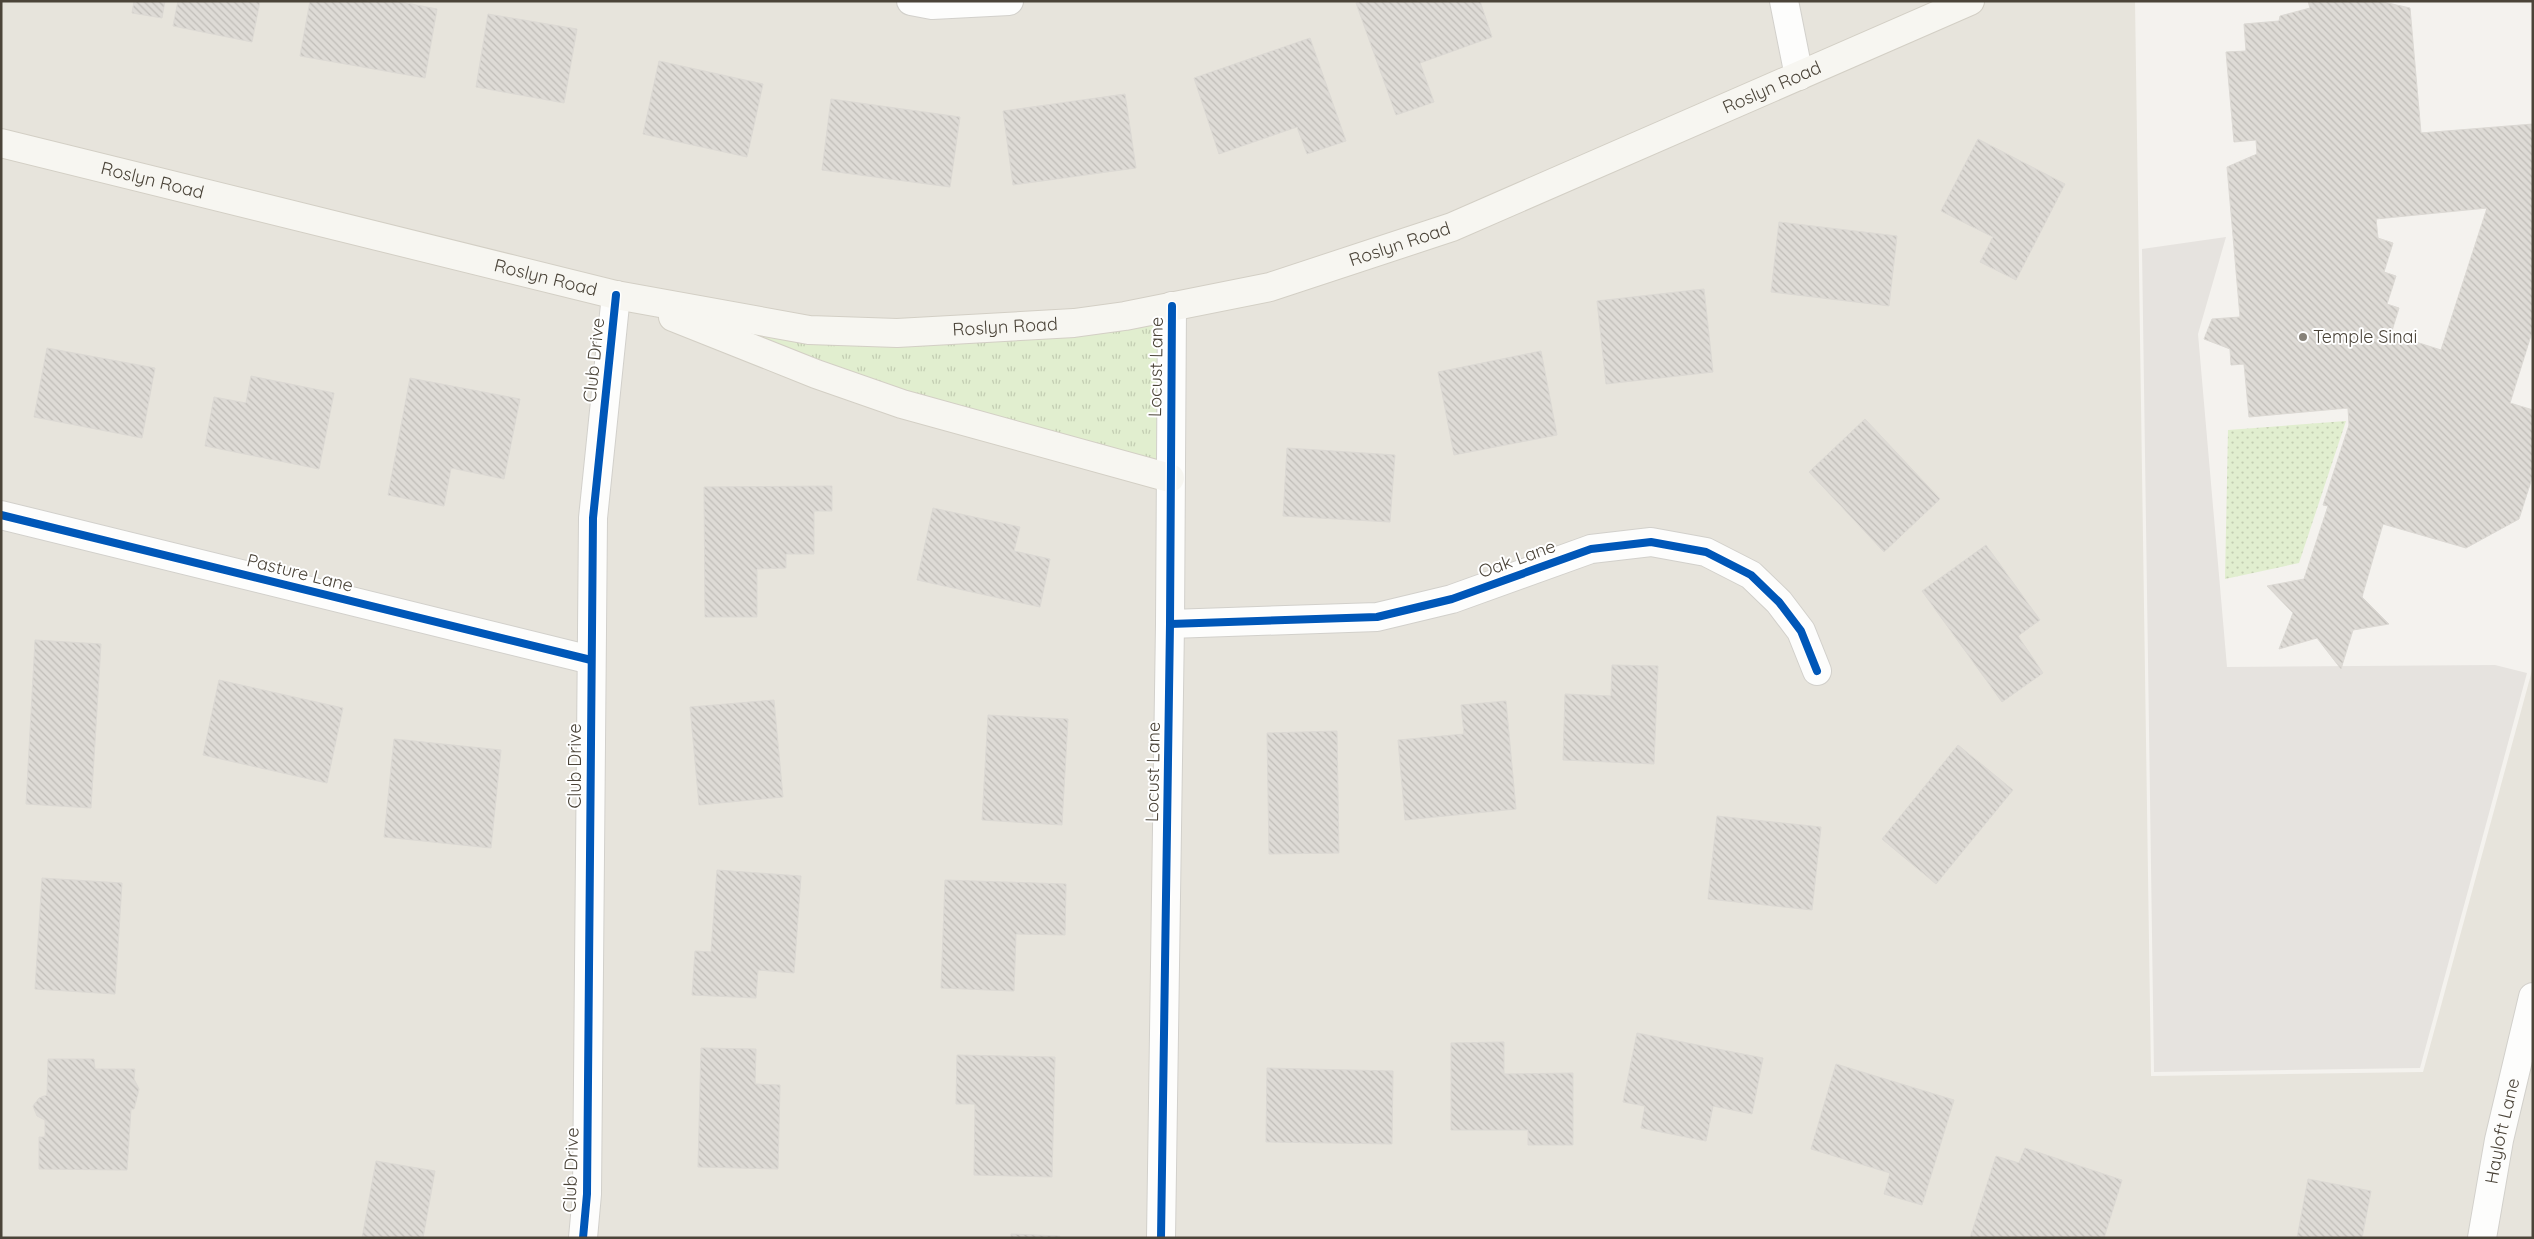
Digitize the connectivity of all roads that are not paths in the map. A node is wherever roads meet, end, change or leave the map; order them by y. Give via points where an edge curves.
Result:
1 (911, 1) edge
2 (1010, 1) edge
3 (1784, 1) edge
4 (1970, 1) edge
5 (1799, 76) junction
6 (1, 143) edge
7 (616, 295) junction
8 (1172, 306) junction
9 (1170, 478) junction
10 (1, 515) edge
11 (1170, 624) junction
12 (591, 660) junction
13 (1817, 671) dead end
14 (2533, 997) edge
15 (583, 1238) edge
16 (1161, 1238) edge
17 (2482, 1238) edge

1 - 2 street via 932,5
3 - 5 street
4 - 5 main road, Roslyn Road
5 - 8 main road, Roslyn Road via 1452,227 1270,287
6 - 7 main road, Roslyn Road
7 - 8 main road, Roslyn Road via 809,330 897,333 1074,323
7 - 9 main road via 816,374 902,404
7 - 12 street, Club Drive via 593,518
8 - 9 street, Locust Lane
9 - 11 street, Locust Lane
10 - 12 street, Pasture Lane
11 - 13 street, Oak Lane via 1377,617 1452,598 1591,549 1651,542 1706,552 1751,575 1779,602 1801,632
11 - 16 street, Locust Lane
12 - 15 street, Club Drive via 587,1194
14 - 17 street, Hayloft Lane via 2499,1140

